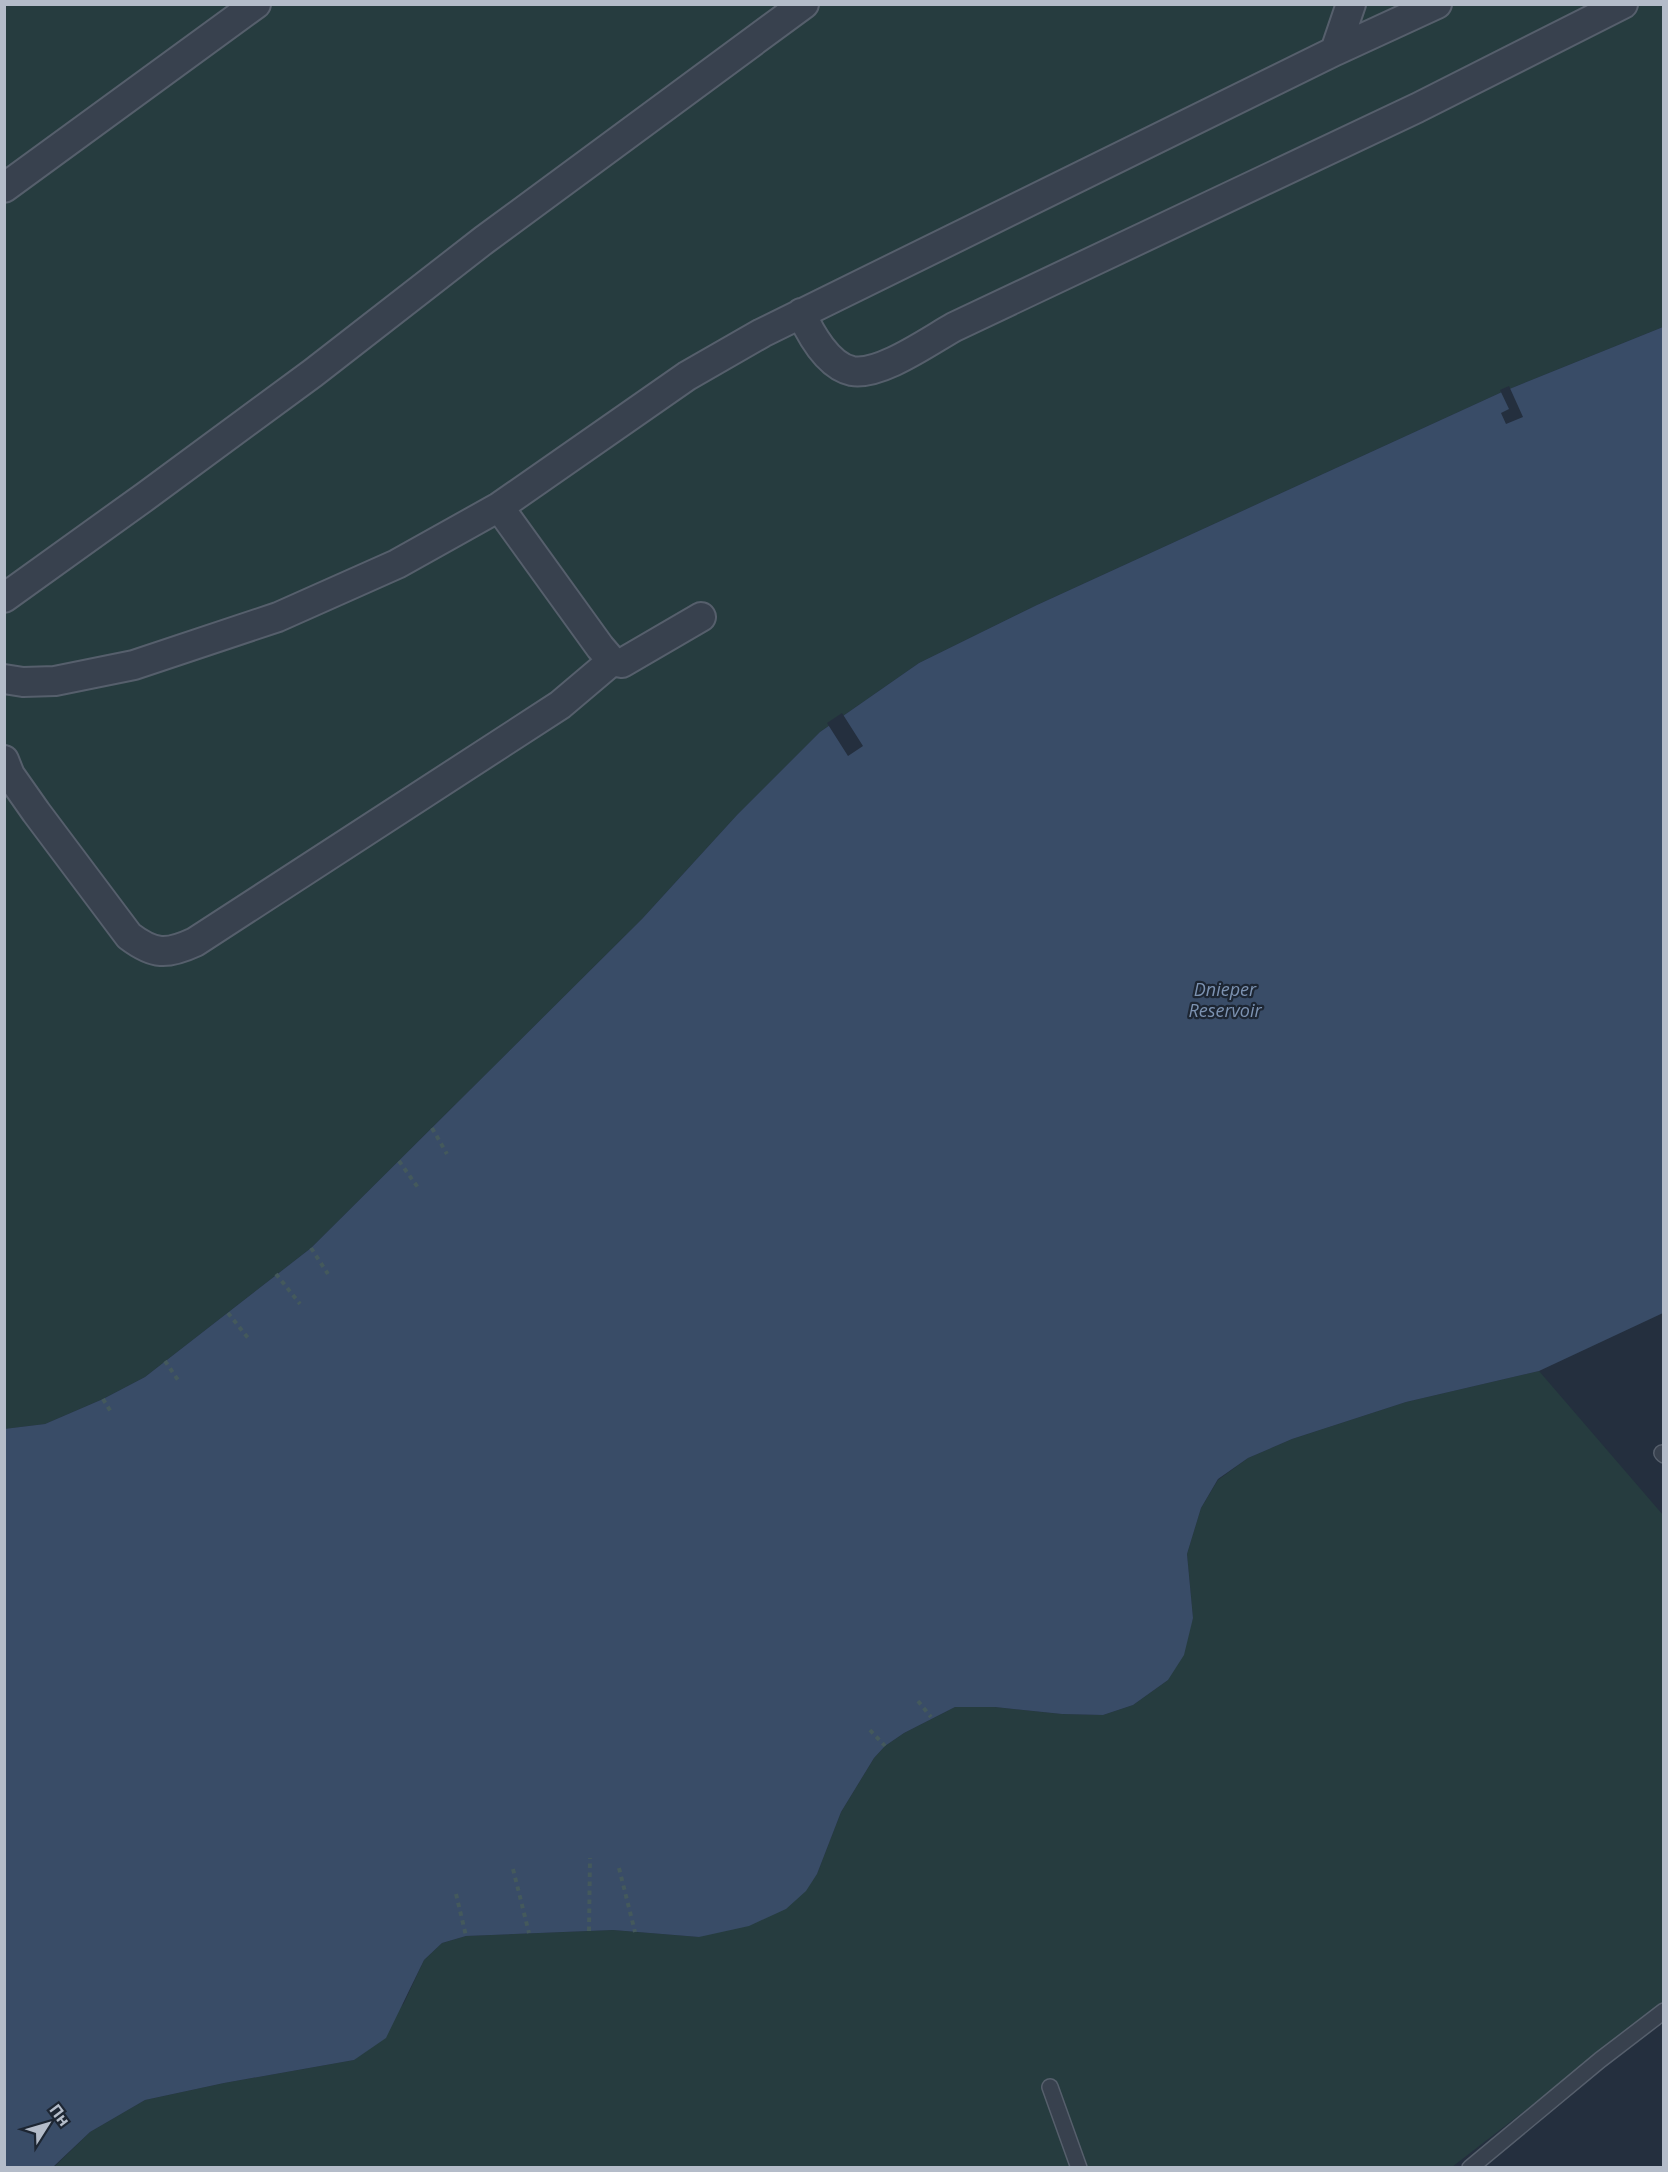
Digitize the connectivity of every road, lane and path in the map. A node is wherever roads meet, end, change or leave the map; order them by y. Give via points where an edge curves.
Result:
1 (256, 4) edge
2 (804, 4) edge
3 (1350, 4) edge
4 (1437, 4) edge
5 (1623, 4) edge
6 (1335, 51) junction
7 (4, 188) edge
8 (801, 313) junction
9 (499, 507) junction
10 (4, 598) edge
11 (701, 617) dead end
12 (612, 661) junction
13 (4, 679) edge
14 (4, 760) edge
15 (432, 1128) dead end
16 (447, 1154) dead end
17 (399, 1161) dead end
18 (419, 1189) dead end
19 (311, 1248) dead end
20 (328, 1274) dead end
21 (276, 1275) dead end
22 (300, 1304) dead end
23 (228, 1312) dead end
24 (248, 1338) dead end
25 (165, 1361) dead end
26 (178, 1380) dead end
27 (103, 1399) dead end
28 (111, 1412) dead end
29 (918, 1701) dead end
30 (931, 1717) dead end
31 (870, 1730) dead end
32 (885, 1746) dead end
33 (590, 1858) dead end
34 (619, 1868) dead end
35 (513, 1869) dead end
36 (456, 1894) dead end
37 (589, 1931) dead end
38 (635, 1932) dead end
39 (529, 1933) dead end
40 (466, 1936) dead end
41 (1664, 2011) edge
42 (1050, 2087) dead end
43 (1079, 2168) edge
44 (1470, 2168) edge

1 - 7 street
2 - 10 street via 484,240 304,380
3 - 6 street
4 - 6 street
5 - 8 street via 1407,113 954,327 886,365 850,371 816,343
6 - 8 street
8 - 9 street via 687,376
9 - 12 street
9 - 13 street via 397,564 278,617 134,665 56,681
11 - 12 street via 622,663
12 - 14 street via 560,705 508,740 195,942 171,951 159,952 129,936 36,812
15 - 16 path
17 - 18 path
19 - 20 path
21 - 22 path
23 - 24 path
25 - 26 path
27 - 28 path
29 - 30 path
31 - 32 path
33 - 37 path
34 - 38 path
35 - 39 path
36 - 40 path
41 - 44 lane
42 - 43 lane

